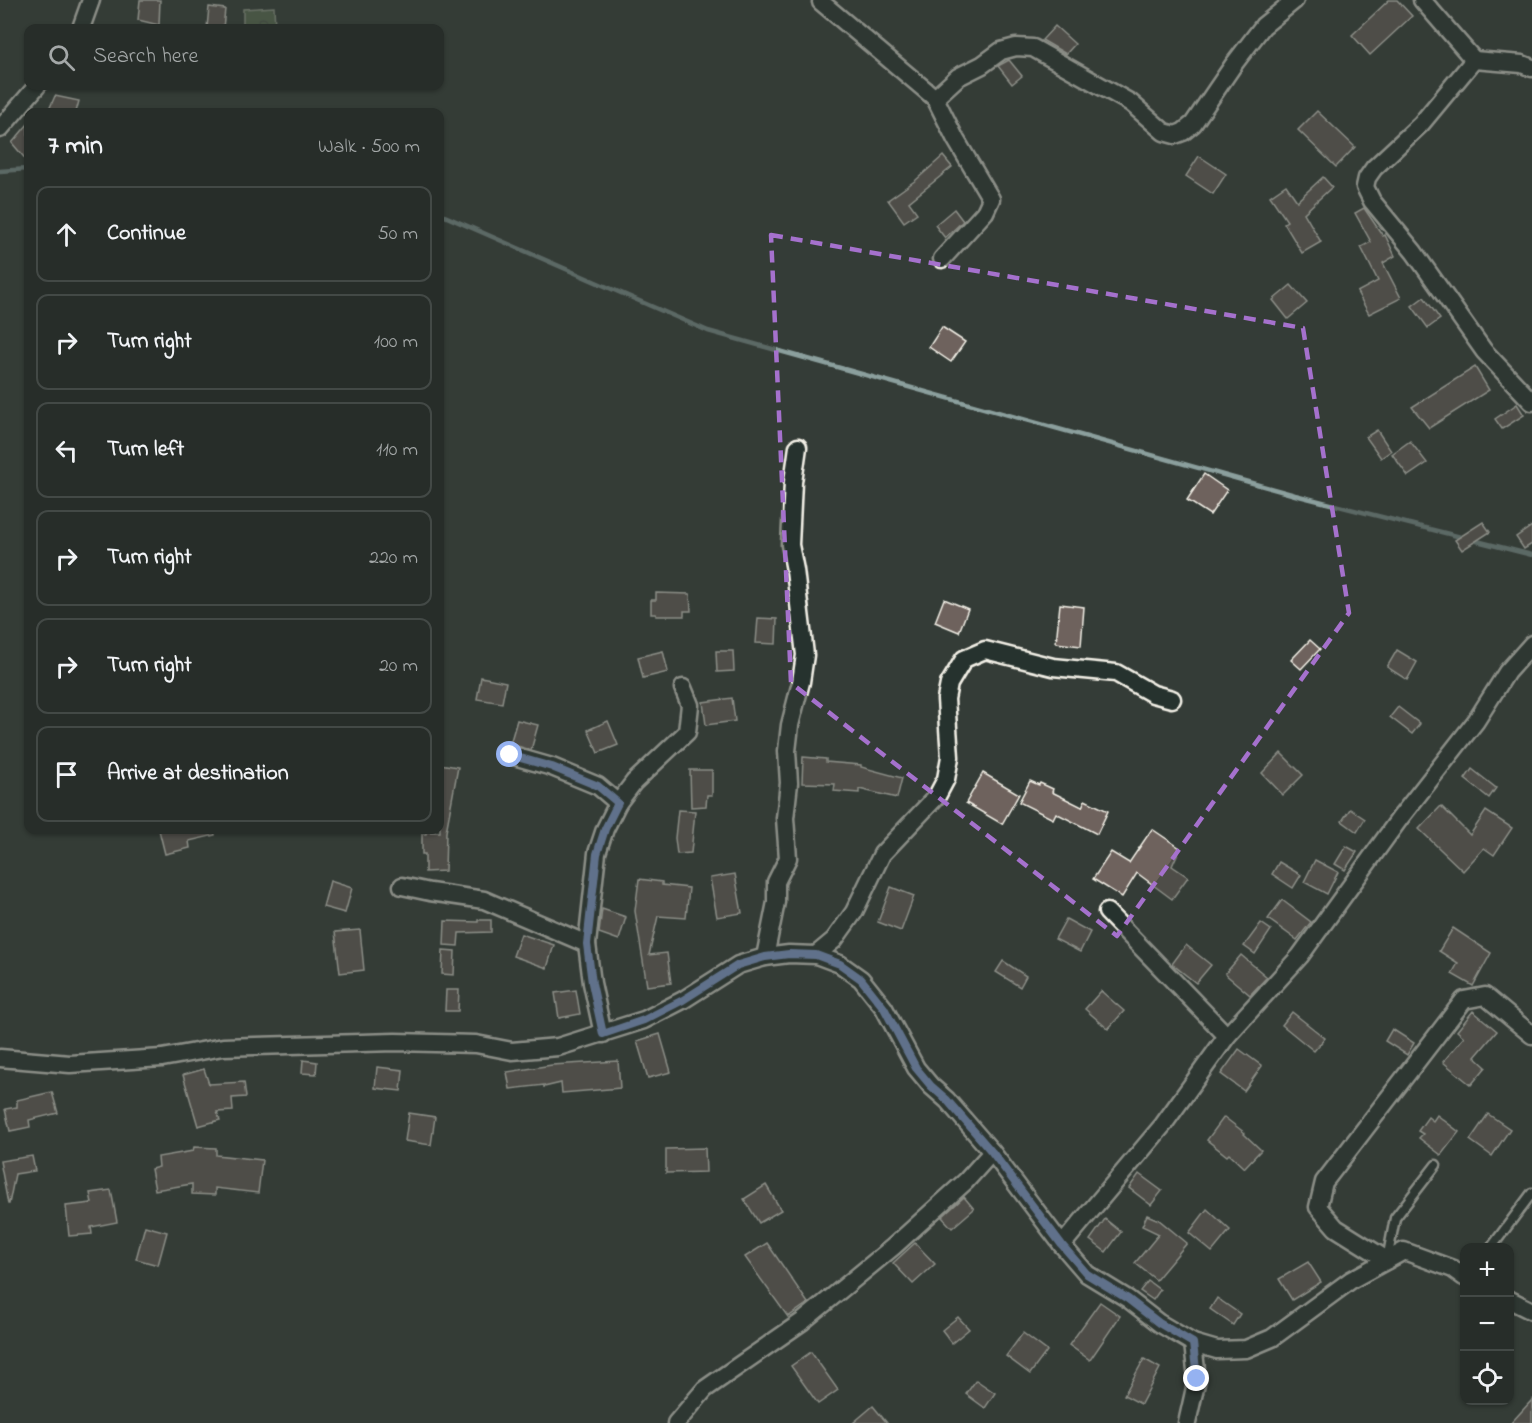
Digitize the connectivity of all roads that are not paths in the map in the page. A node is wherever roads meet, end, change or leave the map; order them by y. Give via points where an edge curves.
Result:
1 (92, 0) edge
2 (1295, 0) edge
3 (1422, 0) edge
4 (821, 2) dead end
5 (83, 24) edge
6 (1474, 60) junction
7 (1532, 68) edge
8 (34, 90) edge
9 (935, 98) junction
10 (0, 129) edge
11 (942, 259) dead end
12 (1532, 402) edge
13 (798, 447) dead end
14 (1532, 644) edge
15 (683, 688) dead end
16 (1172, 699) dead end
17 (510, 755) dead end
18 (618, 803) junction
19 (402, 886) dead end
20 (1107, 912) dead end
21 (587, 944) junction
22 (816, 955) junction
23 (765, 957) junction
24 (603, 1034) junction
25 (1532, 1035) edge
26 (1227, 1036) junction
27 (0, 1058) edge
28 (992, 1152) junction
29 (1436, 1165) dead end
30 (1532, 1192) edge
31 (1495, 1243) edge
32 (1062, 1245) junction
33 (1387, 1260) junction
34 (1460, 1274) edge
35 (1514, 1302) edge
36 (1532, 1311) edge
37 (1193, 1343) junction
38 (676, 1423) edge
39 (1187, 1423) edge

1 - 5 street
2 - 9 street via 1263,26 1193,124 1175,135 1164,132 1131,103 1033,48 1001,51 958,77
3 - 6 street
4 - 9 street
6 - 7 street
6 - 12 street via 1421,124 1374,168 1365,187 1371,201 1414,252 1484,351
8 - 10 street
9 - 11 street via 991,199
13 - 23 street via 790,544 805,654 787,751 788,858 776,882
14 - 26 street via 1300,956
15 - 18 street via 690,705 687,732 634,782
16 - 22 street via 1153,694 1116,673 1053,667 985,650 964,659 949,684 946,699 950,757 946,779 937,796 882,854 854,912 834,940
17 - 18 street via 598,786
18 - 21 street via 597,854
19 - 21 street via 484,900
20 - 26 street
21 - 24 street
22 - 23 street
22 - 28 street via 840,964 861,979 884,1008 916,1068
23 - 24 street via 738,965 644,1020
24 - 27 street via 558,1047 512,1051 476,1044 395,1042 223,1047 162,1058 70,1064
25 - 33 street via 1485,996 1464,1000 1324,1182 1318,1207 1336,1228
26 - 32 street via 1163,1125
28 - 32 street
28 - 38 street via 893,1247 803,1321 705,1389
29 - 33 lane via 1395,1218
30 - 31 lane
32 - 37 street via 1087,1274
33 - 34 street via 1404,1251
33 - 37 street via 1351,1280 1272,1338 1246,1348 1216,1350
35 - 36 street
37 - 39 street via 1197,1379

